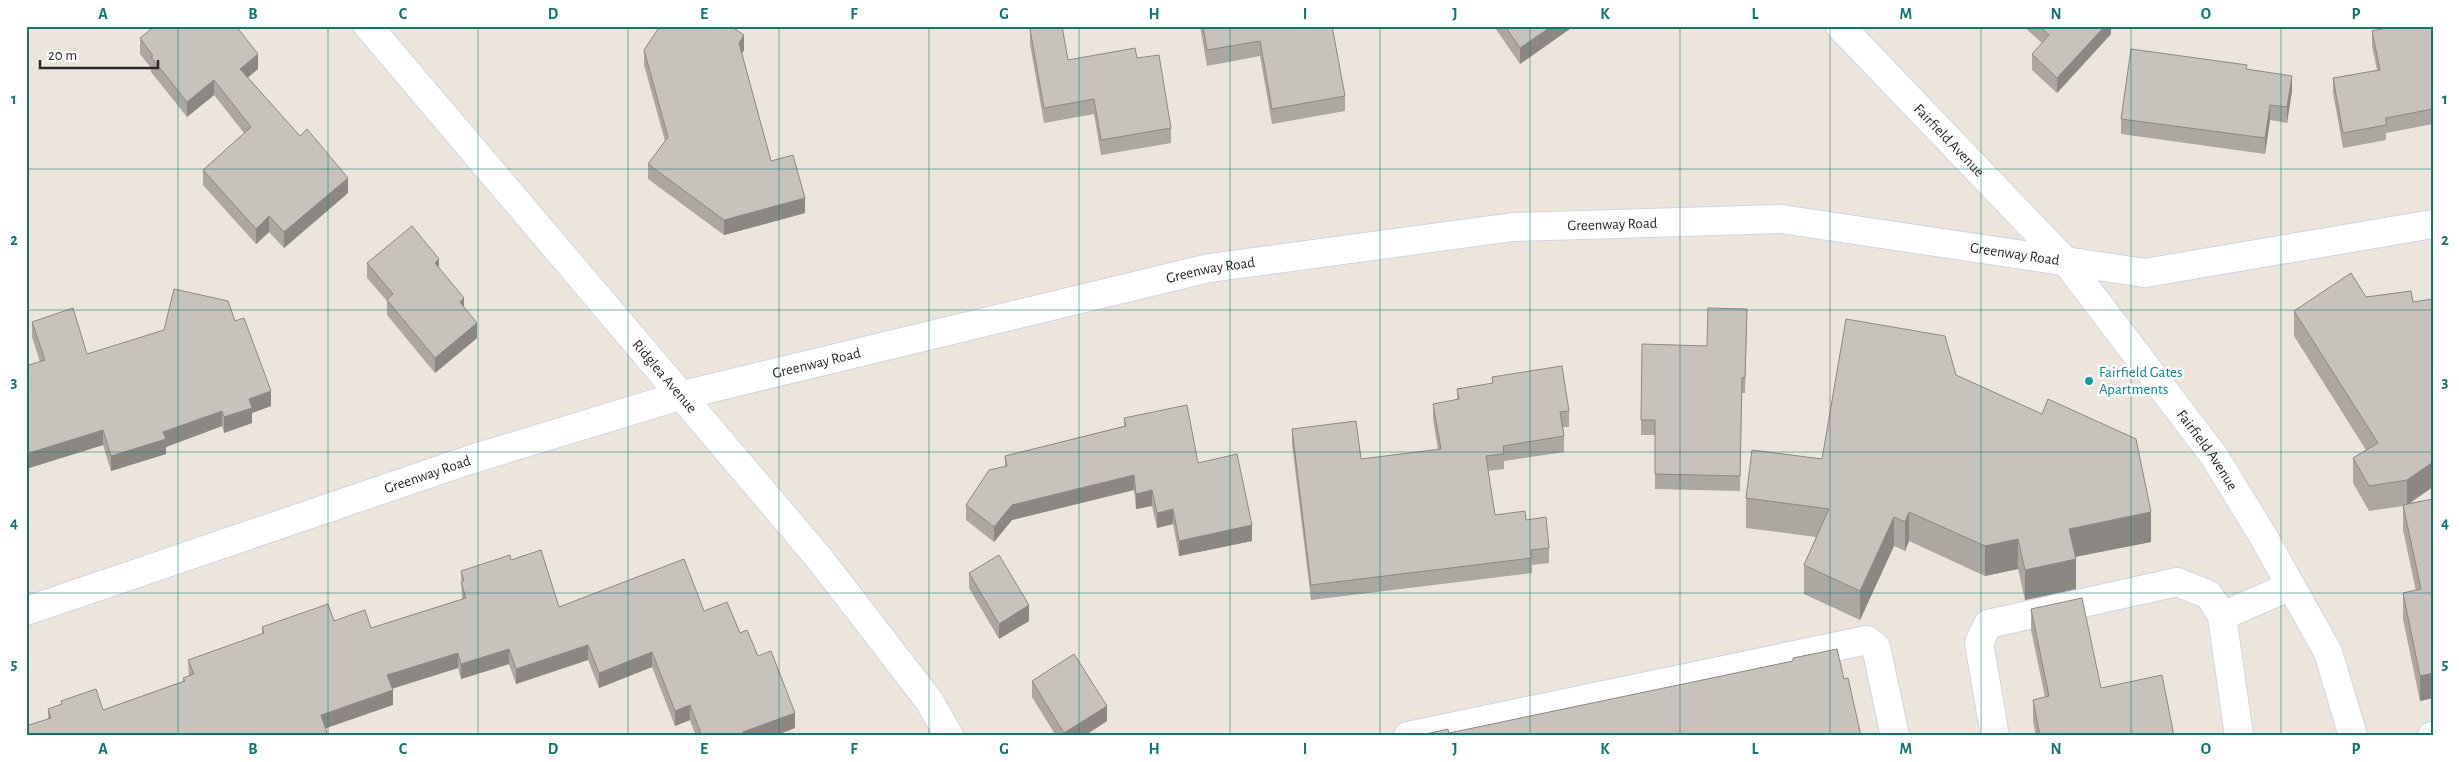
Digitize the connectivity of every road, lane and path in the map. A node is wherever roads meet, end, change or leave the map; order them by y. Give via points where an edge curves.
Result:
1 (368, 26) edge
2 (1840, 26) edge
3 (2433, 224) edge
4 (2067, 263) junction
5 (679, 396) junction
6 (2291, 586) junction
7 (26, 611) edge
8 (2222, 616) junction
9 (949, 736) edge
10 (1408, 736) edge
11 (1895, 736) edge
12 (1995, 736) edge
13 (2239, 736) edge
14 (2353, 736) edge

1 - 5 street, Ridglea Avenue
2 - 4 street, Fairfield Avenue
3 - 4 street, Greenway Road via 2145,273
4 - 5 street, Greenway Road via 1781,219 1513,227 1209,268
4 - 6 street, Fairfield Avenue via 2214,456
5 - 7 street, Greenway Road via 469,460
5 - 9 street, Ridglea Avenue via 819,558 930,702
6 - 8 street
6 - 14 street, Fairfield Avenue via 2328,652
8 - 12 street via 2209,595 2177,582 1988,624 1979,643
8 - 13 street
10 - 11 street via 1867,640 1876,647

